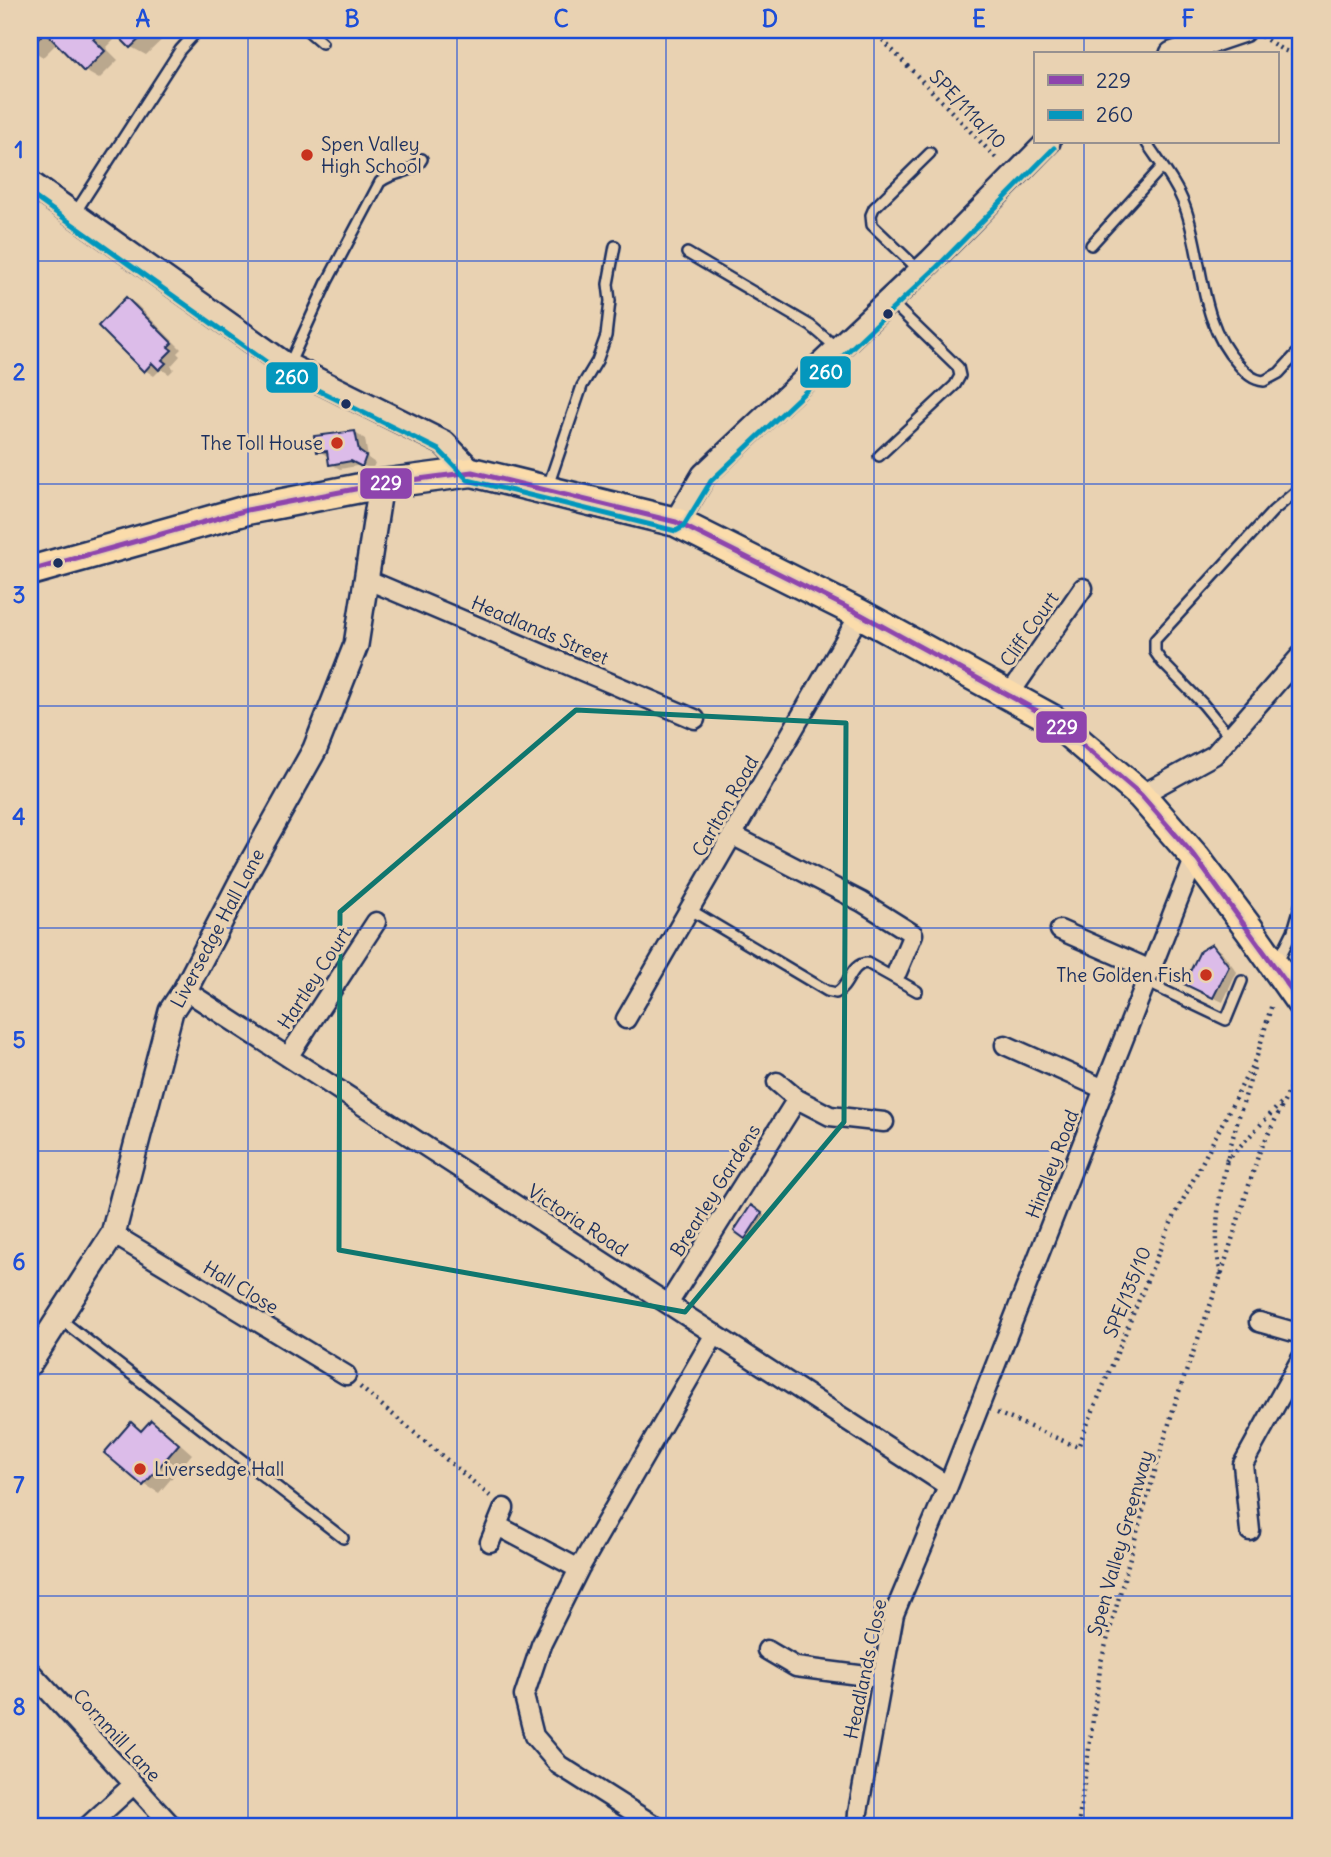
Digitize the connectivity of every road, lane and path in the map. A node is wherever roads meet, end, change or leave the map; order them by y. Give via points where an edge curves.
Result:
1 (198, 30) edge
2 (307, 30) edge
3 (873, 30) edge
4 (1243, 30) edge
5 (1252, 30) edge
6 (322, 43) dead end
7 (1176, 52) edge
8 (1301, 57) edge
9 (1046, 144) edge
10 (1147, 144) edge
11 (930, 153) dead end
12 (422, 159) dead end
13 (1162, 167) junction
14 (1014, 177) junction
15 (30, 183) edge
16 (74, 214) junction
17 (1091, 245) dead end
18 (615, 246) dead end
19 (687, 253) dead end
20 (921, 271) junction
21 (889, 300) junction
22 (838, 349) junction
23 (1301, 349) edge
24 (289, 366) junction
25 (879, 456) dead end
26 (472, 472) junction
27 (381, 484) junction
28 (1301, 487) edge
29 (547, 490) junction
30 (677, 522) junction
31 (30, 570) edge
32 (368, 580) junction
33 (1083, 588) dead end
34 (860, 614) junction
35 (1301, 654) edge
36 (1009, 695) junction
37 (695, 719) dead end
38 (1230, 737) junction
39 (1141, 795) junction
40 (732, 835) junction
41 (1195, 857) junction
42 (1301, 903) edge
43 (689, 909) junction
44 (376, 922) dead end
45 (1060, 930) dead end
46 (897, 972) dead end
47 (1148, 976) junction
48 (1242, 981) dead end
49 (1289, 984) edge
50 (185, 990) junction
51 (917, 991) dead end
52 (626, 1019) dead end
53 (1005, 1045) dead end
54 (1257, 1056) junction
55 (288, 1057) junction
56 (1301, 1060) edge
57 (777, 1082) dead end
58 (1104, 1089) junction
59 (1287, 1096) junction
60 (797, 1098) junction
61 (884, 1122) dead end
62 (1226, 1161) junction
63 (113, 1234) junction
64 (1221, 1275) junction
65 (668, 1304) junction
66 (59, 1318) junction
67 (1259, 1322) dead end
68 (715, 1334) junction
69 (1301, 1334) edge
70 (1301, 1359) edge
71 (30, 1363) edge
72 (346, 1375) joint
73 (980, 1406) junction
74 (948, 1486) junction
75 (504, 1508) joint
76 (1250, 1531) dead end
77 (343, 1538) dead end
78 (579, 1569) junction
79 (766, 1650) dead end
80 (30, 1671) edge
81 (882, 1678) junction
82 (134, 1784) junction
83 (87, 1827) edge
84 (173, 1827) edge
85 (657, 1827) edge
86 (857, 1827) edge
87 (1078, 1827) edge

1 - 16 lane via 180,50
2 - 6 lane
3 - 14 path, SPE/111a/10
4 - 7 street
5 - 8 path
9 - 14 street
10 - 13 lane
11 - 20 lane via 871,215 872,225
12 - 24 lane via 412,169 380,182
13 - 17 lane
13 - 23 lane via 1184,205 1201,284 1223,346 1249,376 1264,381 1279,373
14 - 20 street
15 - 16 street
16 - 24 street
18 - 29 lane via 606,336 582,386
19 - 22 lane via 811,326
20 - 21 street
21 - 22 street
21 - 25 lane via 958,367 960,376
22 - 30 street via 704,475
24 - 26 street via 444,443
26 - 27 main road
26 - 29 main road
27 - 31 main road via 247,510
27 - 32 street, Liversedge Hall Lane
28 - 38 lane via 1273,511 1155,640 1161,662
29 - 30 main road
30 - 34 main road
32 - 37 street, Headlands Street
32 - 50 street, Liversedge Hall Lane via 356,645 315,749
33 - 36 street, Cliff Court
34 - 36 main road
34 - 40 street, Carlton Road
35 - 38 street
36 - 39 main road via 1052,719
38 - 39 street via 1214,755
39 - 41 main road
40 - 43 street, Carlton Road
40 - 46 street via 862,902 913,934
41 - 47 street, Hindley Road
41 - 49 main road
42 - 49 lane via 1293,931
43 - 51 lane via 827,991 844,990 855,968 867,963
43 - 52 street, Carlton Road
44 - 55 street, Hartley Court
45 - 47 street
47 - 48 lane via 1226,1020
47 - 58 street, Hindley Road
49 - 54 path, Spen Valley Greenway
50 - 55 street, Victoria Road
50 - 63 street, Liversedge Hall Lane via 171,1011
53 - 58 street
54 - 62 path, Spen Valley Greenway
54 - 73 path, SPE/135/10 via 1170,1225 1078,1447
55 - 65 street, Victoria Road
56 - 59 path, Spen Valley Greenway
57 - 60 street
58 - 73 street, Hindley Road
59 - 62 path, Spen Valley Greenway
59 - 64 path, Spen Valley Greenway via 1259,1153
60 - 61 street via 830,1116
60 - 65 street, Brearley Gardens
62 - 64 path, Spen Valley Greenway via 1216,1251
63 - 66 street, Liversedge Hall Lane
63 - 72 street, Hall Close
64 - 87 path, Spen Valley Greenway via 1176,1400 1101,1662
65 - 68 street, Victoria Road
66 - 71 street, Liversedge Hall Lane
66 - 77 lane
67 - 69 street
68 - 74 street, Victoria Road
68 - 78 street
70 - 76 street via 1243,1464
72 - 75 path
73 - 74 street, Hindley Road
74 - 81 street, Headlands Close via 894,1614
75 - 78 street via 494,1534
78 - 85 street via 541,1645 524,1696 534,1736 559,1765
79 - 81 street via 796,1667
80 - 82 street, Cornmill Lane
81 - 86 street, Headlands Close
82 - 83 street
82 - 84 street, Cornmill Lane

